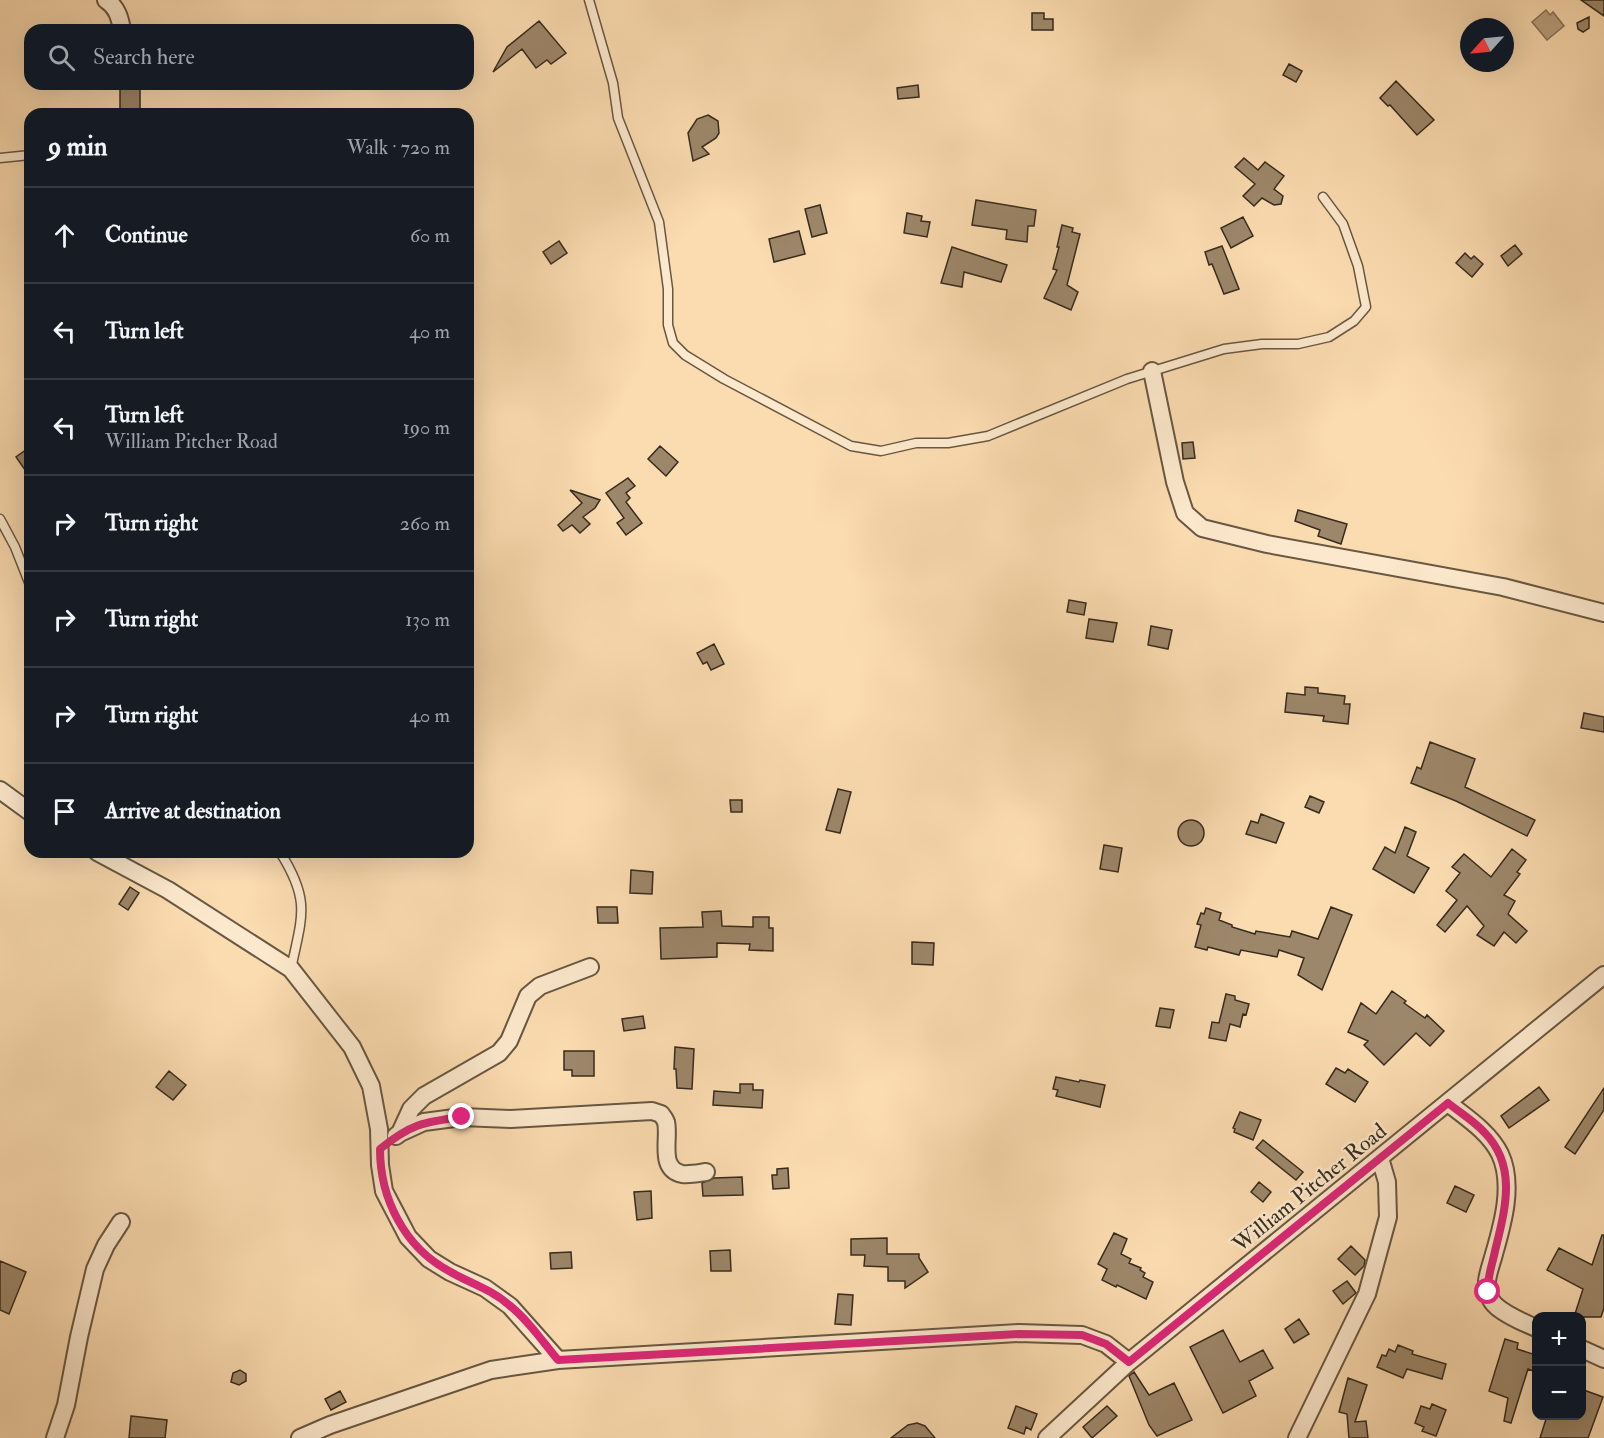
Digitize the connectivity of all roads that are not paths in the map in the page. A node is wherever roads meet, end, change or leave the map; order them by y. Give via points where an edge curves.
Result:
1 (106, 0) edge
2 (589, 0) edge
3 (120, 24) edge
4 (24, 156) edge
5 (0, 158) edge
6 (1323, 197) dead end
7 (1152, 371) junction
8 (0, 519) edge
9 (24, 570) edge
10 (1604, 613) edge
11 (0, 790) edge
12 (24, 808) edge
13 (108, 858) edge
14 (284, 858) edge
15 (590, 967) dead end
16 (291, 969) junction
17 (1604, 975) edge
18 (1448, 1103) junction
19 (400, 1132) junction
20 (380, 1149) junction
21 (1380, 1158) junction
22 (706, 1172) dead end
23 (121, 1222) dead end
24 (1532, 1326) edge
25 (1586, 1351) edge
26 (1604, 1359) edge
27 (558, 1360) junction
28 (1129, 1362) junction
29 (55, 1438) edge
30 (300, 1438) edge
31 (1047, 1438) edge
32 (1297, 1438) edge

1 - 3 street via 112,4
2 - 7 lane via 614,83 618,118 658,222 673,344 686,355 851,446 880,451 988,436
4 - 5 lane
6 - 7 lane via 1343,224 1358,266 1366,307 1354,321 1329,337 1298,345 1224,349
7 - 10 street via 1175,482 1185,513 1202,528 1268,544 1503,587
8 - 9 lane
11 - 12 street
13 - 16 street via 168,890
14 - 16 lane via 301,892 302,915
15 - 19 street via 540,986 528,996 509,1041 499,1053 424,1096 411,1109
16 - 20 street via 352,1047 371,1086
17 - 18 street, William Pitcher Road
18 - 21 street, William Pitcher Road
18 - 24 street via 1485,1132 1507,1174 1506,1197 1487,1279 1488,1292 1495,1305
19 - 20 street
19 - 22 street via 424,1122 462,1117 511,1119 652,1111 662,1114 666,1121 671,1167 684,1174
20 - 27 street via 384,1191 408,1237 429,1259 485,1288 510,1306
21 - 28 street, William Pitcher Road
21 - 32 street via 1387,1182 1389,1217 1366,1294
23 - 29 street via 95,1269 66,1405
25 - 26 street
27 - 28 street via 1019,1334 1082,1335 1106,1344
27 - 30 street via 491,1370
28 - 31 street, William Pitcher Road

